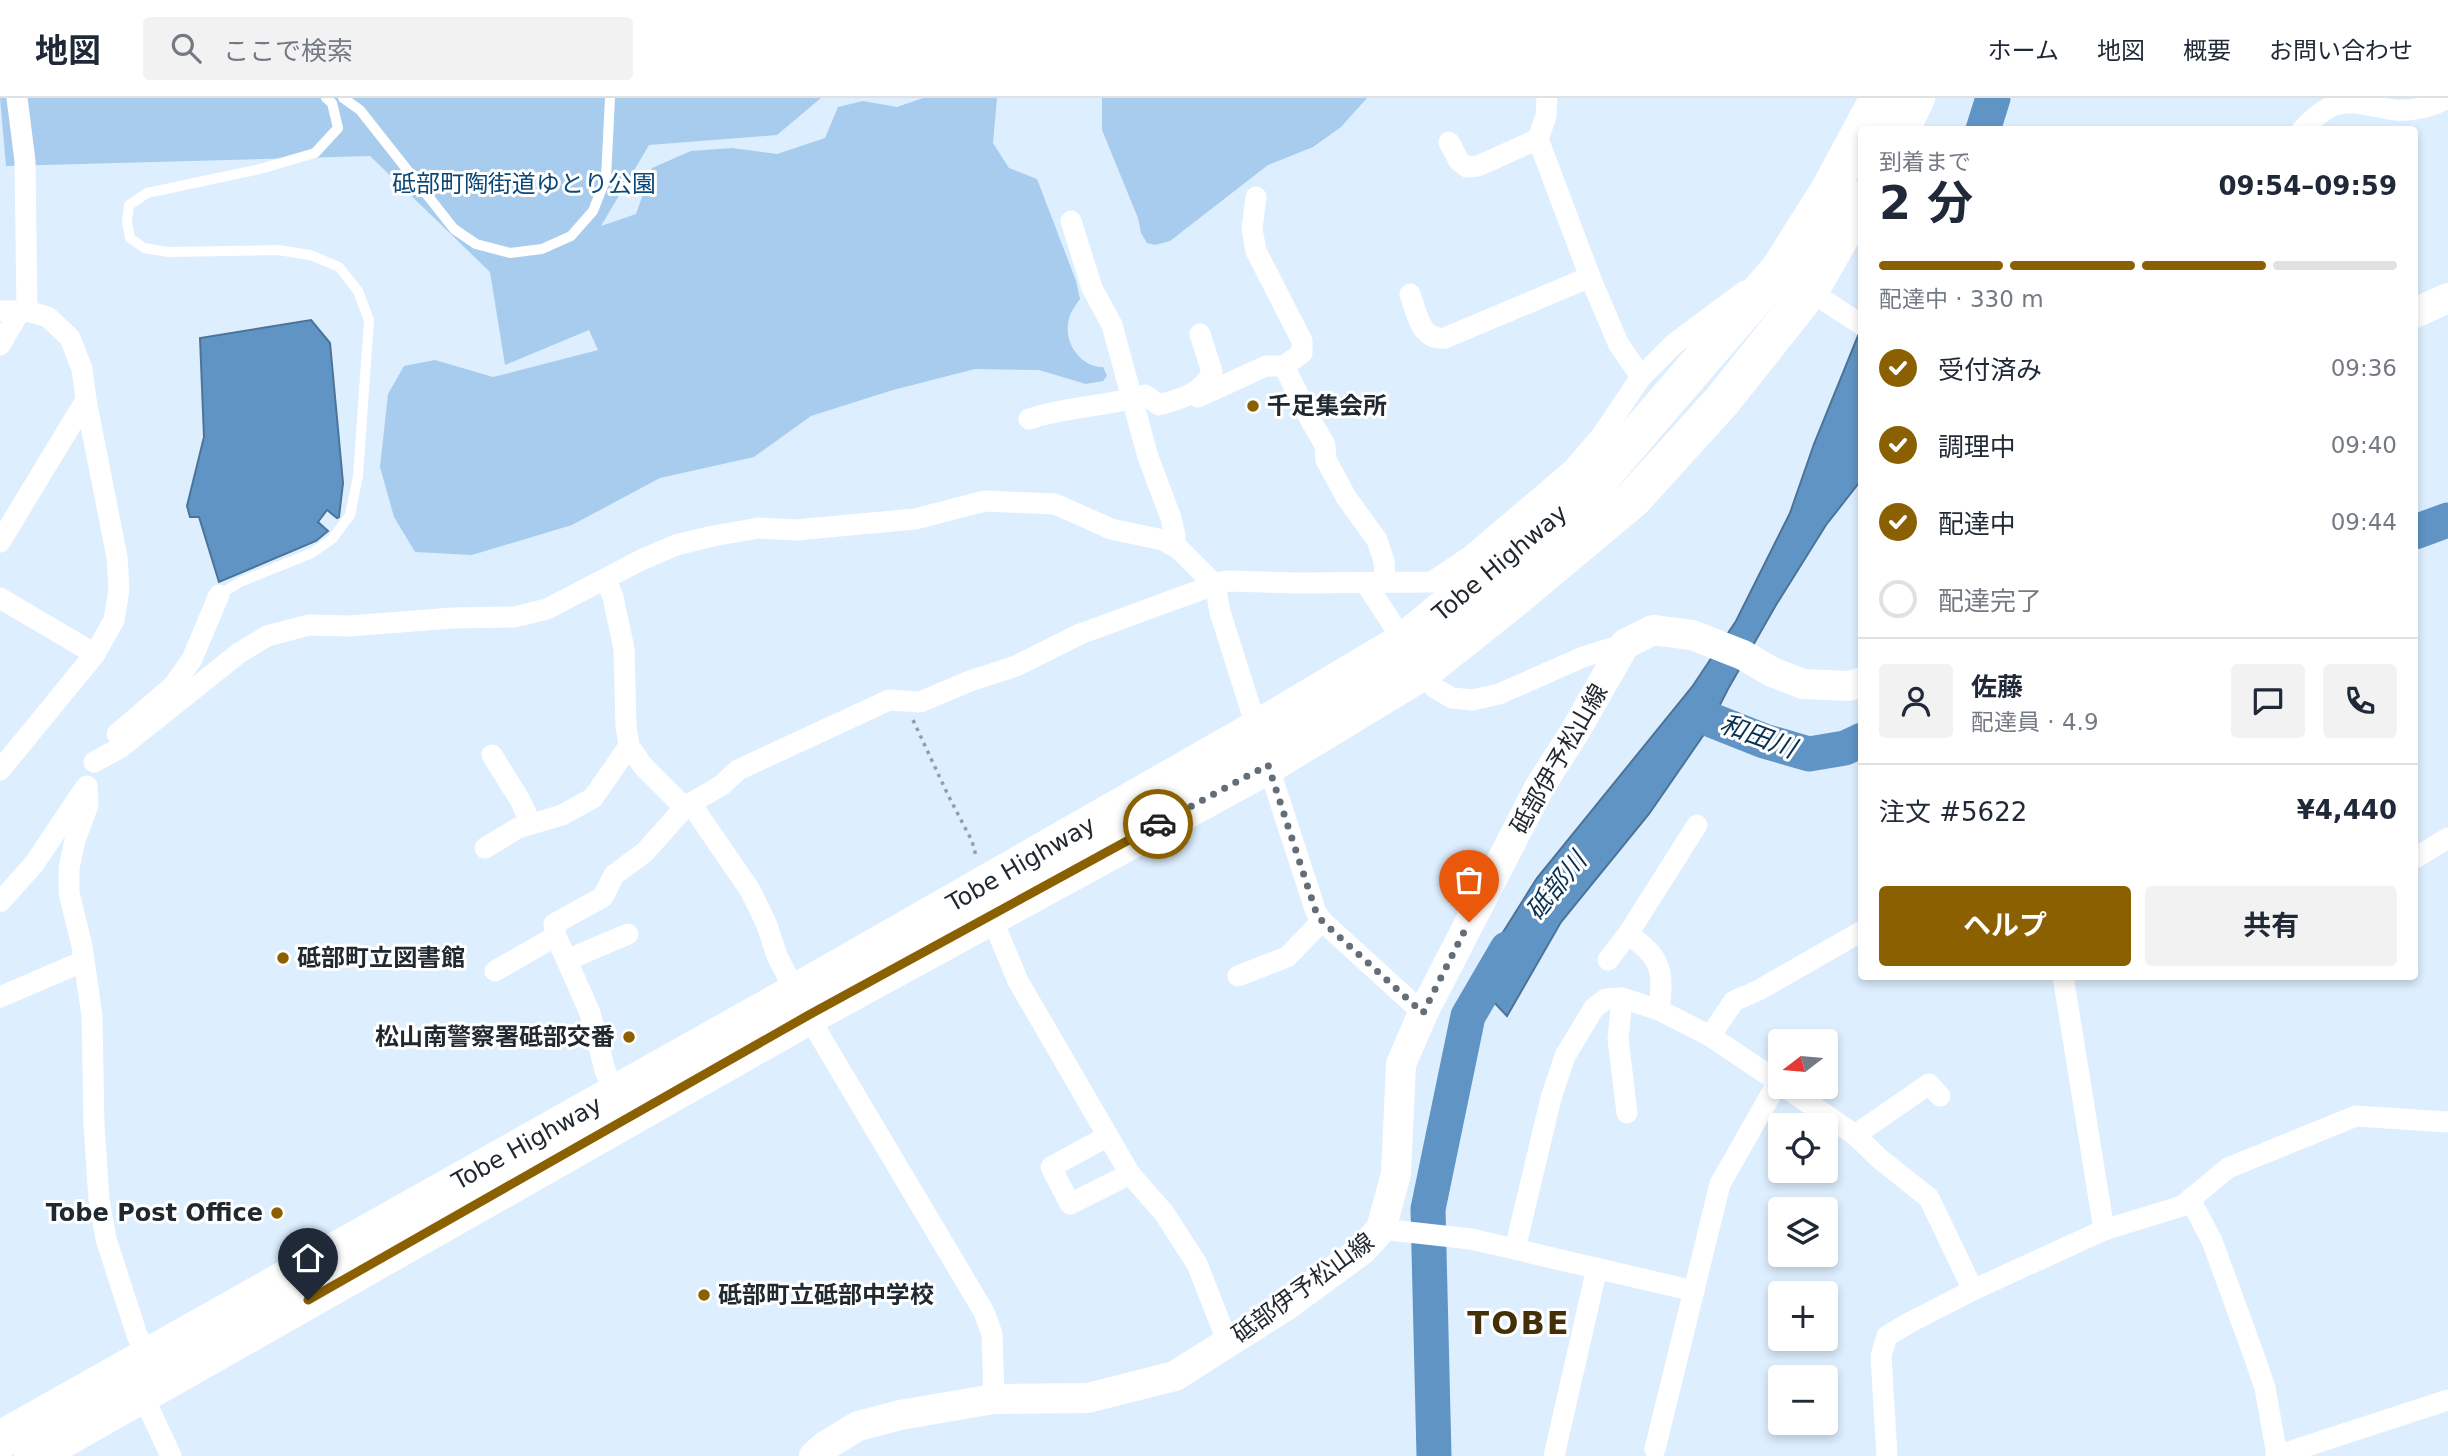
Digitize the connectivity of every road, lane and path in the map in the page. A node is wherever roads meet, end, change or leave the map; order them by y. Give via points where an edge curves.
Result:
1 (17, 98) edge
2 (343, 98) edge
3 (610, 98) edge
4 (1548, 98) edge
5 (1879, 98) edge
6 (1916, 98) edge
7 (2448, 98) edge
8 (331, 100) edge
9 (1864, 126) edge
10 (1902, 126) edge
11 (2306, 126) edge
12 (1858, 137) edge
13 (1538, 139) junction
14 (1449, 142) dead end
15 (1256, 197) dead end
16 (1858, 204) edge
17 (1071, 221) dead end
18 (1590, 277) junction
19 (1794, 280) junction
20 (1410, 294) dead end
21 (2448, 298) edge
22 (16, 311) edge
23 (2418, 312) edge
24 (1858, 323) edge
25 (1200, 334) dead end
26 (0, 345) edge
27 (1284, 366) junction
28 (1641, 377) junction
29 (1133, 399) junction
30 (86, 400) junction
31 (1029, 419) dead end
32 (1140, 427) junction
33 (0, 542) edge
34 (1172, 544) junction
35 (606, 580) junction
36 (1375, 582) junction
37 (1215, 585) junction
38 (219, 595) joint
39 (0, 598) edge
40 (1625, 644) junction
41 (95, 654) junction
42 (1414, 656) junction
43 (1858, 683) edge
44 (904, 701) junction
45 (1257, 729) junction
46 (629, 746) junction
47 (492, 755) dead end
48 (94, 762) junction
49 (1268, 765) junction
50 (0, 770) edge
51 (86, 786) junction
52 (687, 806) junction
53 (531, 824) junction
54 (1697, 825) dead end
55 (2448, 838) edge
56 (485, 848) dead end
57 (2418, 856) edge
58 (988, 900) junction
59 (0, 902) edge
60 (1322, 921) junction
61 (1858, 933) edge
62 (628, 934) dead end
63 (1629, 934) junction
64 (556, 936) junction
65 (568, 960) junction
66 (1608, 960) dead end
67 (84, 961) junction
68 (495, 971) dead end
69 (1237, 976) dead end
70 (2064, 980) edge
71 (0, 997) edge
72 (1622, 998) junction
73 (801, 1005) junction
74 (1659, 1010) junction
75 (1423, 1013) junction
76 (1710, 1036) junction
77 (1768, 1075) edge
78 (615, 1094) junction
79 (1940, 1096) dead end
80 (1772, 1099) edge
81 (1803, 1099) edge
82 (1627, 1113) dead end
83 (2448, 1122) edge
84 (1855, 1135) junction
85 (1108, 1136) junction
86 (1130, 1174) junction
87 (2190, 1199) junction
88 (2104, 1230) junction
89 (1395, 1231) junction
90 (1515, 1249) junction
91 (1597, 1268) junction
92 (1973, 1290) junction
93 (1694, 1291) junction
94 (1228, 1343) junction
95 (147, 1356) junction
96 (142, 1394) junction
97 (994, 1399) junction
98 (2448, 1400) edge
99 (0, 1440) edge
100 (1655, 1449) dead end
101 (33, 1456) edge
102 (171, 1456) edge
103 (814, 1456) edge
104 (1554, 1456) edge
105 (1887, 1456) edge
106 (2276, 1456) edge

1 - 22 street via 25,161
2 - 3 lane via 360,110 454,229 476,244 510,253 541,249 571,236 593,211 606,178
4 - 13 street
5 - 9 highway, Tobe Highway
6 - 10 highway
7 - 11 street via 2421,109 2395,110 2355,102 2334,105
8 - 38 lane via 338,128 315,153 147,193 129,205 130,238 144,248 168,252 278,250 340,267 358,291 369,320 358,476 350,515 332,539 312,553
12 - 19 highway, Tobe Highway via 1829,191
13 - 14 street via 1467,167
13 - 18 street
15 - 27 street via 1252,229 1256,251 1302,341 1302,353
16 - 19 highway, Tobe Highway
17 - 29 street via 1092,288 1112,326
18 - 20 street via 1436,339 1429,337 1420,323
18 - 28 street via 1618,343
19 - 24 street
19 - 28 street via 1730,300
19 - 42 highway, Tobe Highway via 1595,484
21 - 23 main road
22 - 26 street
22 - 30 street via 48,317 70,338 82,369
25 - 29 street via 1212,372 1206,385 1159,405 1145,396
27 - 32 street via 1255,370
27 - 36 street via 1325,446 1326,460 1377,540 1384,561
28 - 36 street via 1573,469 1472,555 1432,582
29 - 31 street via 1051,411
29 - 32 street
30 - 33 street
30 - 41 street via 117,556 119,590 114,620
32 - 34 street via 1171,518
34 - 35 street via 1111,529 1055,504 985,502 915,519 796,530 759,528 713,536 676,545
34 - 37 street
35 - 46 street via 624,649
35 - 48 street via 547,609 514,617 309,625 267,636 120,748
36 - 37 street via 1225,581
36 - 42 street
37 - 44 street via 1080,634 1016,666 920,702
37 - 45 street
38 - 48 street via 192,659 173,686 114,736
39 - 41 street
40 - 42 street via 1473,700 1452,698 1435,688
40 - 43 main road via 1653,630 1692,635 1803,684
40 - 75 main road, 砥部伊予松山線 via 1540,786
41 - 50 street
42 - 45 highway, Tobe Highway
42 - 49 highway, Tobe Highway
44 - 52 street via 889,700 775,751
44 - 58 path via 972,841
45 - 58 highway, Tobe Highway
46 - 52 street via 643,766
46 - 53 street via 593,798 562,815
47 - 53 street
48 - 51 street
49 - 58 highway, Tobe Highway
49 - 60 street
51 - 59 street via 34,864
51 - 67 street via 88,805 69,868 69,893
52 - 64 street via 645,852 614,875 603,897 554,924
52 - 73 street via 695,810 750,890
53 - 56 street
54 - 63 street
55 - 57 street
58 - 73 highway, Tobe Highway
58 - 85 street via 1018,981
60 - 69 street via 1287,957
60 - 75 street
61 - 76 street via 1734,1001
62 - 65 street
63 - 66 street
63 - 74 street via 1650,949 1657,963
64 - 65 street
64 - 68 street
65 - 78 street
67 - 71 street
67 - 95 street via 92,1016 99,1199 106,1240
70 - 88 street
72 - 74 street
72 - 82 street via 1618,1040
72 - 90 street via 1606,999 1594,1008 1565,1056
73 - 78 highway, Tobe Highway
73 - 96 highway, Tobe Highway
73 - 97 street via 984,1312 992,1334
74 - 76 street
75 - 89 main road, 砥部伊予松山線 via 1401,1064
76 - 77 street
78 - 95 highway, Tobe Highway
79 - 84 street via 1929,1084
80 - 93 street via 1720,1184
81 - 84 street
83 - 87 street via 2356,1116 2228,1168
84 - 92 street via 1929,1198
85 - 86 street
85 - 86 street via 1051,1167 1070,1204
86 - 94 street via 1164,1213 1197,1264
87 - 88 street via 2182,1206
87 - 106 street via 2212,1241 2265,1388
88 - 92 street
89 - 90 street
89 - 94 main road, 砥部伊予松山線
90 - 91 street
91 - 93 street
91 - 104 street
92 - 105 street via 1887,1336 1881,1356
93 - 100 street
94 - 97 main road, 砥部伊予松山線 via 1175,1376 1128,1389 1088,1398
95 - 96 street
95 - 99 highway, Tobe Highway
96 - 101 highway, Tobe Highway
96 - 102 street
97 - 103 main road, 砥部伊予松山線 via 858,1426
98 - 106 street

